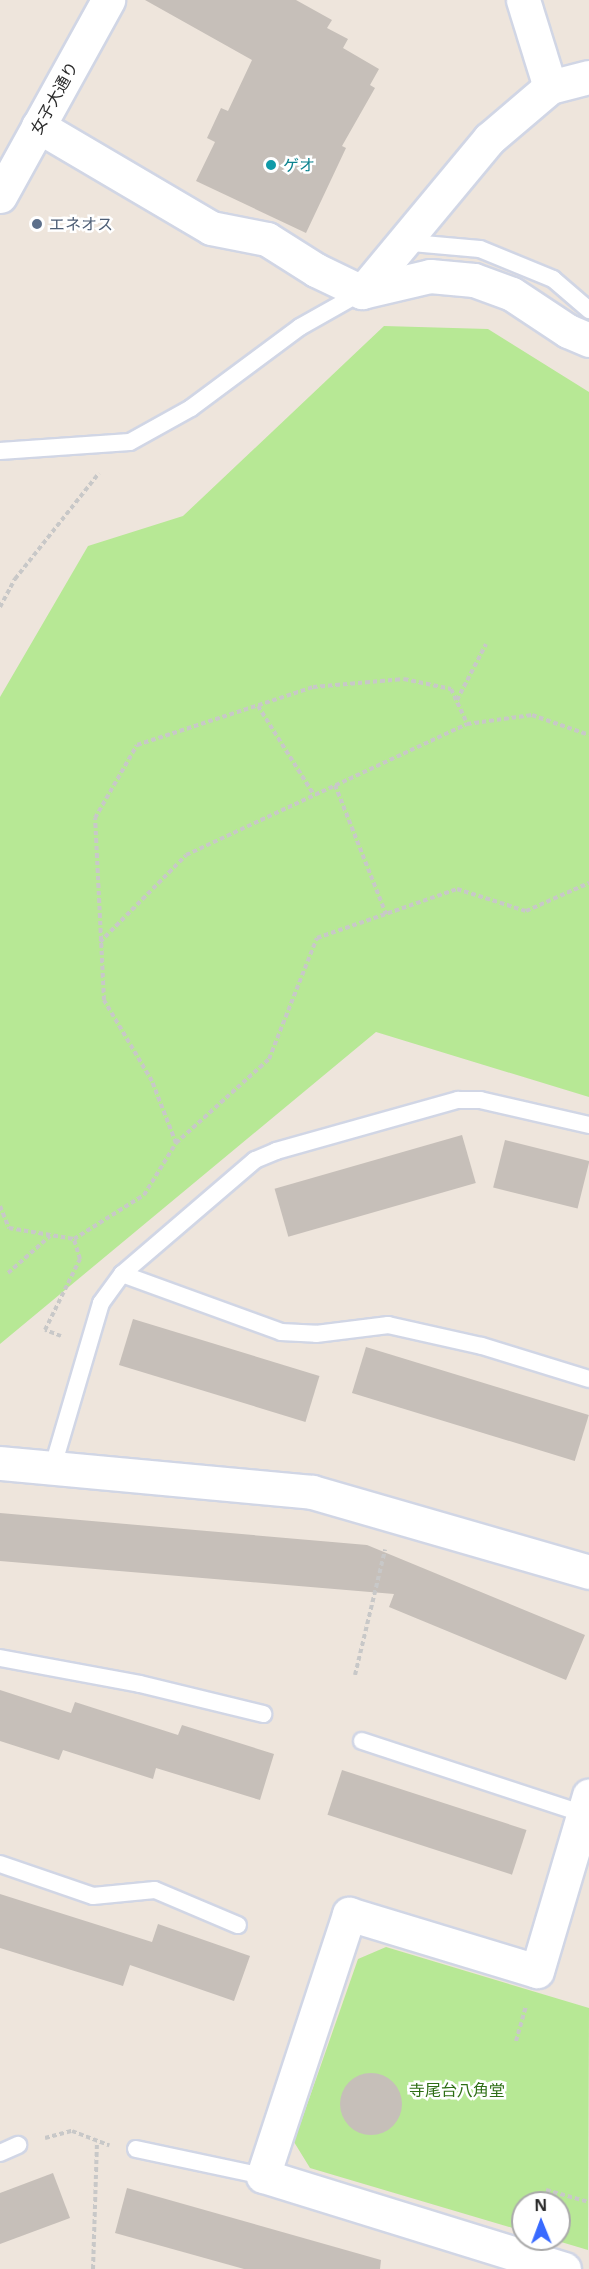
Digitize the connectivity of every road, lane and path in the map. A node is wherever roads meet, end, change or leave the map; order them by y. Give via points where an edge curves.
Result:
1 (108, 0) edge
2 (523, 0) edge
3 (589, 76) edge
4 (550, 87) junction
5 (38, 126) junction
6 (0, 196) edge
7 (401, 242) junction
8 (362, 292) junction
9 (589, 310) edge
10 (589, 340) edge
11 (120, 445) junction
12 (0, 451) edge
13 (0, 607) edge
14 (486, 644) dead end
15 (457, 701) junction
16 (258, 706) junction
17 (468, 724) junction
18 (589, 735) edge
19 (335, 785) junction
20 (314, 795) junction
21 (589, 883) edge
22 (386, 914) junction
23 (100, 942) junction
24 (589, 1125) edge
25 (176, 1143) junction
26 (0, 1206) edge
27 (51, 1235) junction
28 (74, 1239) junction
29 (8, 1273) dead end
30 (123, 1274) junction
31 (87, 1346) junction
32 (589, 1378) edge
33 (0, 1463) edge
34 (53, 1466) junction
35 (393, 1515) junction
36 (589, 1572) edge
37 (0, 1658) edge
38 (355, 1675) dead end
39 (263, 1714) dead end
40 (362, 1741) dead end
41 (587, 1805) edge
42 (0, 1864) edge
43 (238, 1925) dead end
44 (97, 2144) junction
45 (18, 2145) joint
46 (136, 2149) joint
47 (0, 2153) edge
48 (263, 2176) junction
49 (546, 2190) dead end
50 (589, 2202) edge
51 (93, 2269) edge
52 (564, 2269) edge

1 - 5 street, 女子大通り
2 - 4 street
3 - 4 street
4 - 7 street via 489,139
5 - 6 street, 女子大通り
5 - 8 street via 211,228 267,239 316,270
7 - 8 street
7 - 9 lane via 480,249 552,279
8 - 10 street via 430,276 474,280 512,294 568,331
8 - 11 lane via 300,327 191,408
11 - 12 lane
11 - 13 path via 15,579
14 - 15 path
15 - 16 path via 451,689 404,679 313,687
15 - 17 path
16 - 20 path
16 - 23 path via 137,745 95,818
17 - 18 path via 532,715
17 - 19 path
19 - 20 path
19 - 22 path
20 - 23 path via 186,855
21 - 22 path via 526,911 457,889
22 - 25 path via 317,938 269,1059
23 - 25 path via 104,1000 152,1081
24 - 30 lane via 480,1100 458,1100 276,1151 255,1160
25 - 28 path via 144,1195
26 - 27 path via 9,1228
27 - 28 path
27 - 29 path
28 - 31 path via 80,1259 45,1330
30 - 31 lane via 101,1304
30 - 32 lane via 281,1332 315,1334 388,1325 482,1346
31 - 34 lane
33 - 34 street
34 - 35 street via 312,1492
35 - 36 street
35 - 38 path
37 - 39 lane via 140,1684
40 - 41 lane
41 - 48 street via 537,1971 349,1914
42 - 43 lane via 93,1896 155,1890
44 - 45 path via 72,2132
44 - 46 path
44 - 51 path
45 - 47 lane
46 - 48 lane
48 - 52 street
49 - 50 path

